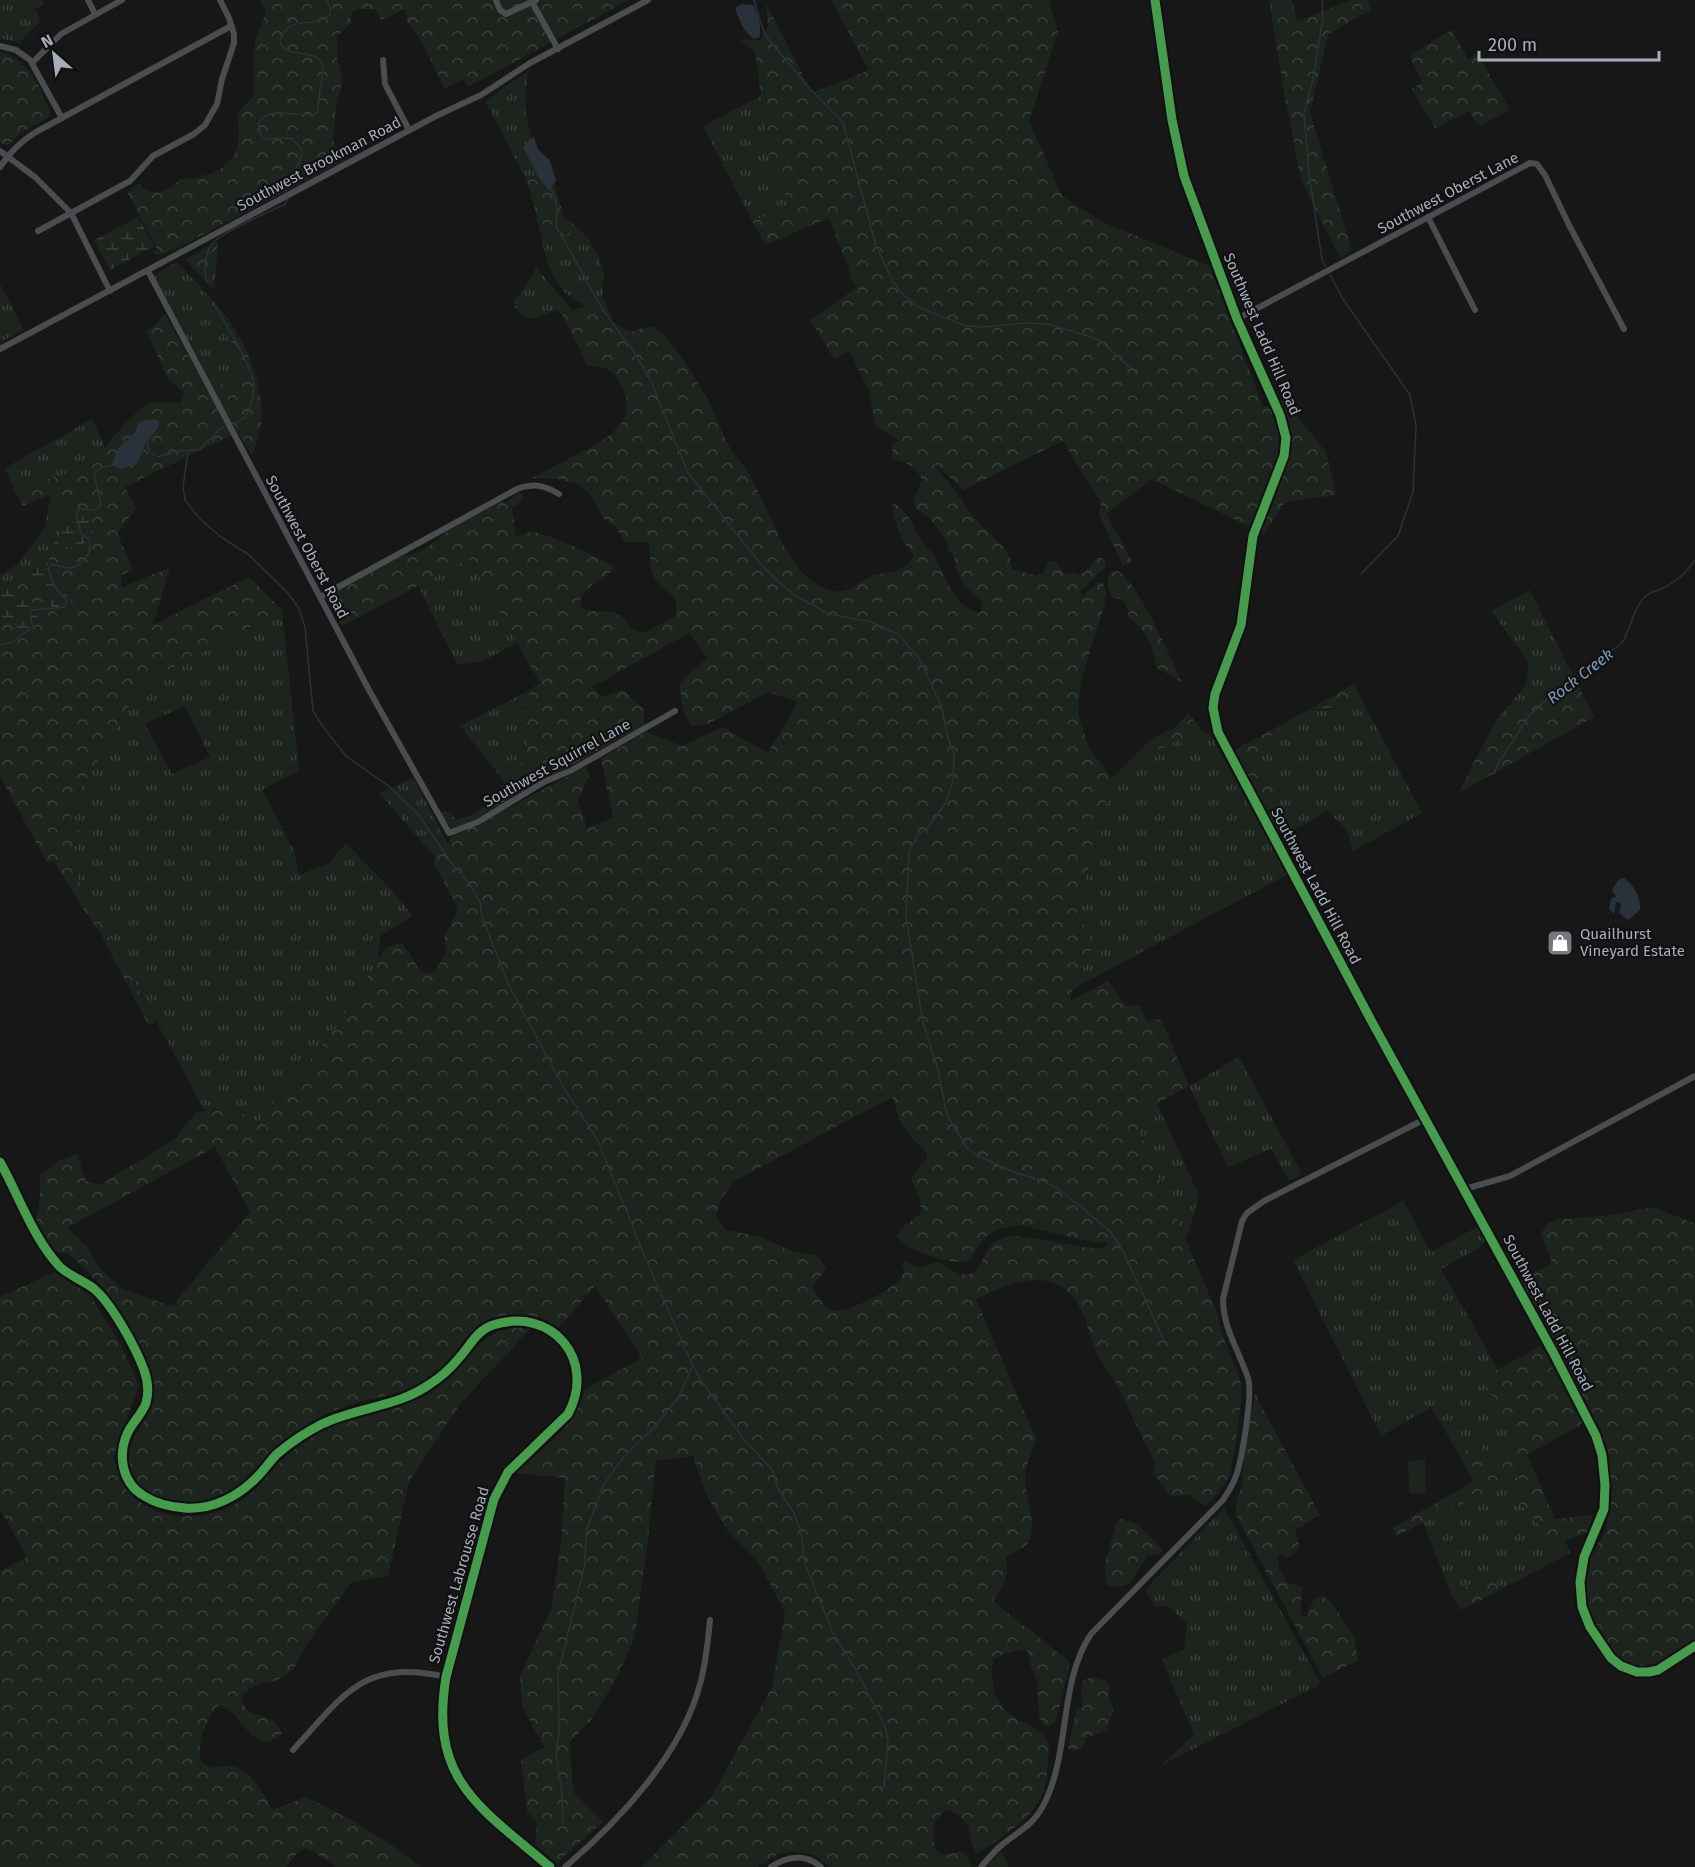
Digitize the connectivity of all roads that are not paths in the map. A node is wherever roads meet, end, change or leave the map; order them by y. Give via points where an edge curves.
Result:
1 (88, 0) edge
2 (122, 0) edge
3 (220, 0) edge
4 (496, 0) edge
5 (648, 0) edge
6 (1155, 0) edge
7 (534, 1) edge
8 (95, 14) junction
9 (231, 26) junction
10 (0, 46) edge
11 (558, 49) junction
12 (383, 60) dead end
13 (32, 63) junction
14 (62, 118) junction
15 (409, 130) junction
16 (0, 151) edge
17 (7, 156) junction
18 (0, 166) edge
19 (70, 213) junction
20 (1428, 217) junction
21 (38, 231) dead end
22 (148, 271) junction
23 (110, 291) junction
24 (1475, 310) dead end
25 (1237, 319) junction
26 (1624, 329) dead end
27 (0, 349) edge
28 (559, 494) dead end
29 (320, 597) junction
30 (675, 711) dead end
31 (449, 833) joint
32 (1695, 1076) edge
33 (1426, 1118) junction
34 (0, 1162) edge
35 (1465, 1189) junction
36 (710, 1620) dead end
37 (1695, 1646) edge
38 (446, 1677) junction
39 (293, 1749) dead end
40 (550, 1867) edge
41 (565, 1867) edge
42 (771, 1867) edge
43 (821, 1867) edge
44 (981, 1867) edge

1 - 8 street
2 - 8 street
3 - 9 street
4 - 7 street via 500,10 507,14
5 - 11 street, Southwest Brookman Road
6 - 25 street, Southwest Ladd Hill Road via 1184,176
7 - 11 street
8 - 13 street via 61,34
9 - 14 street
9 - 19 street via 233,51 217,105 205,125 153,156 130,182
10 - 13 street via 24,55
11 - 15 street, Southwest Brookman Road via 482,94
12 - 15 street via 385,84
13 - 14 street
14 - 17 street via 24,139
15 - 22 street, Southwest Brookman Road
16 - 17 street
17 - 18 street
17 - 19 street via 35,177
19 - 21 street
19 - 23 street
20 - 24 street
20 - 25 street, Southwest Oberst Lane
20 - 26 street, Southwest Oberst Lane via 1525,165 1537,164
22 - 23 street, Southwest Brookman Road
22 - 29 street, Southwest Oberst Road
23 - 27 street, Southwest Brookman Road
25 - 33 street, Southwest Ladd Hill Road via 1282,419 1286,445 1253,536 1242,618 1217,685 1215,721 1231,760
28 - 29 street via 541,485 518,489
29 - 31 street, Southwest Oberst Road
30 - 31 street, Southwest Squirrel Lane via 478,822
32 - 35 street via 1510,1176
33 - 35 street, Southwest Ladd Hill Road
33 - 44 street via 1264,1201 1242,1221 1223,1299 1231,1340 1250,1386 1232,1488 1087,1641 1077,1663 1058,1761 1045,1804 1033,1821
34 - 38 street, Southwest Labrousse Road via 43,1244 61,1268 94,1289 113,1310 143,1369 147,1383 145,1405 129,1431 122,1466 137,1492 159,1504 196,1509 231,1497 246,1488 276,1455 319,1425 357,1410 403,1399 430,1384 490,1326 523,1320 542,1324 566,1344 578,1372 574,1402 568,1414 508,1472 494,1499
35 - 37 street, Southwest Ladd Hill Road via 1600,1446 1604,1509 1584,1557 1580,1582 1582,1607 1590,1627 1611,1658 1637,1672 1658,1670
36 - 41 street via 700,1686 672,1744 620,1816
38 - 39 street via 398,1671 372,1677 341,1698
38 - 40 street, Southwest Labrousse Road via 441,1724 459,1780 480,1807
42 - 43 street via 788,1858 801,1857

